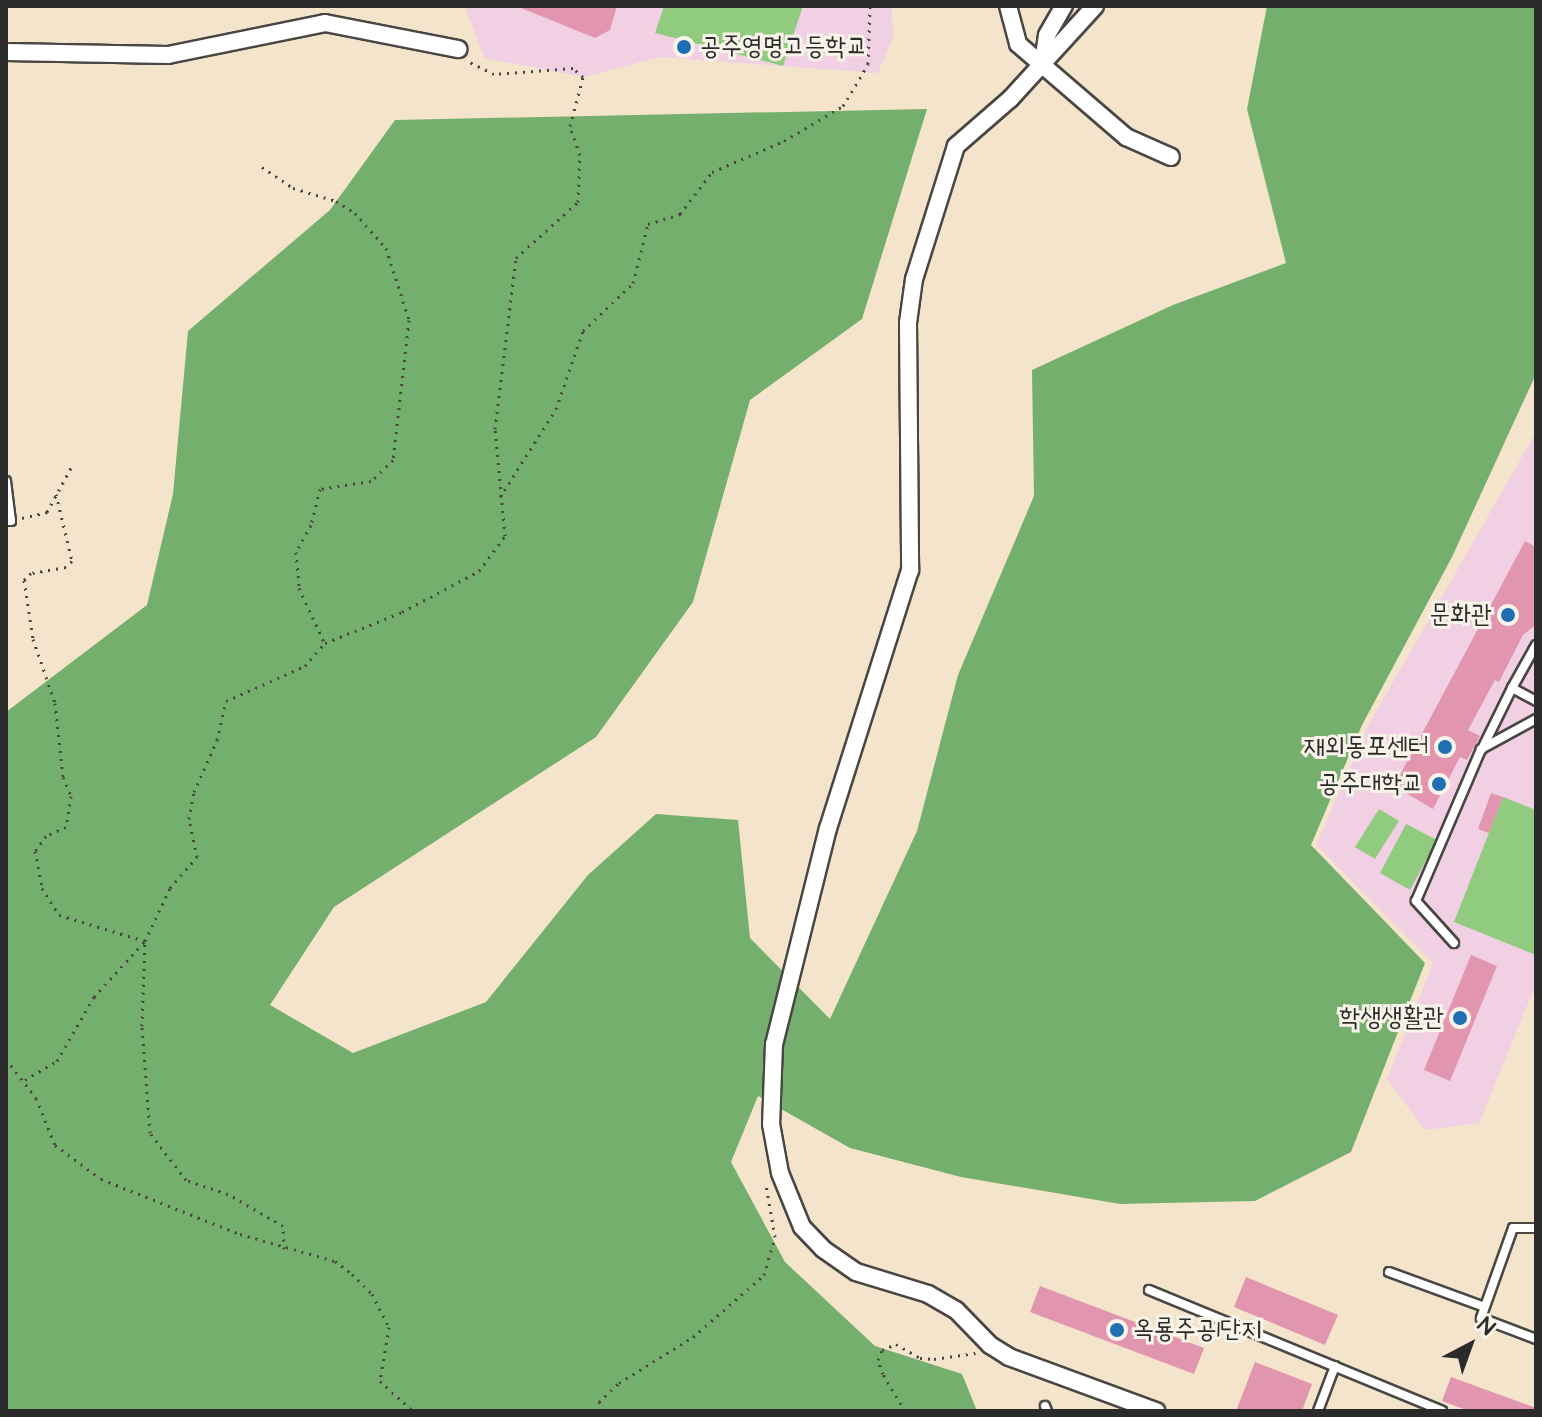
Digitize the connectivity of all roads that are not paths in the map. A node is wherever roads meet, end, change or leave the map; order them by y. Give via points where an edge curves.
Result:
1 (1008, 6) edge
2 (1064, 6) edge
3 (1095, 6) edge
4 (458, 49) road end
5 (6, 52) edge
6 (1043, 65) junction
7 (1171, 157) dead end
8 (6, 481) edge
9 (8, 521) edge
10 (1536, 645) edge
11 (1512, 688) junction
12 (1536, 701) edge
13 (1536, 719) edge
14 (1481, 749) junction
15 (1454, 943) dead end
16 (1536, 1228) edge
17 (1389, 1272) dead end
18 (1149, 1290) dead end
19 (1482, 1306) junction
20 (1536, 1339) edge
21 (1335, 1366) junction
22 (1156, 1411) edge
23 (1318, 1411) edge
24 (1442, 1411) edge

1 - 6 street via 1018,44
2 - 6 street via 1047,35
3 - 6 street
4 - 5 street via 325,23 168,55
6 - 7 street via 1126,137
6 - 22 street via 956,146 914,279 908,323 910,570 828,828 774,1044 771,1124 780,1173 802,1227 856,1272 928,1294 956,1310 990,1345
8 - 9 lane
10 - 11 lane
11 - 12 lane
11 - 14 lane
13 - 14 lane
14 - 15 lane via 1416,901
16 - 19 lane via 1513,1228
17 - 19 lane
18 - 21 lane
19 - 20 lane via 1481,1318
21 - 23 lane
21 - 24 lane

